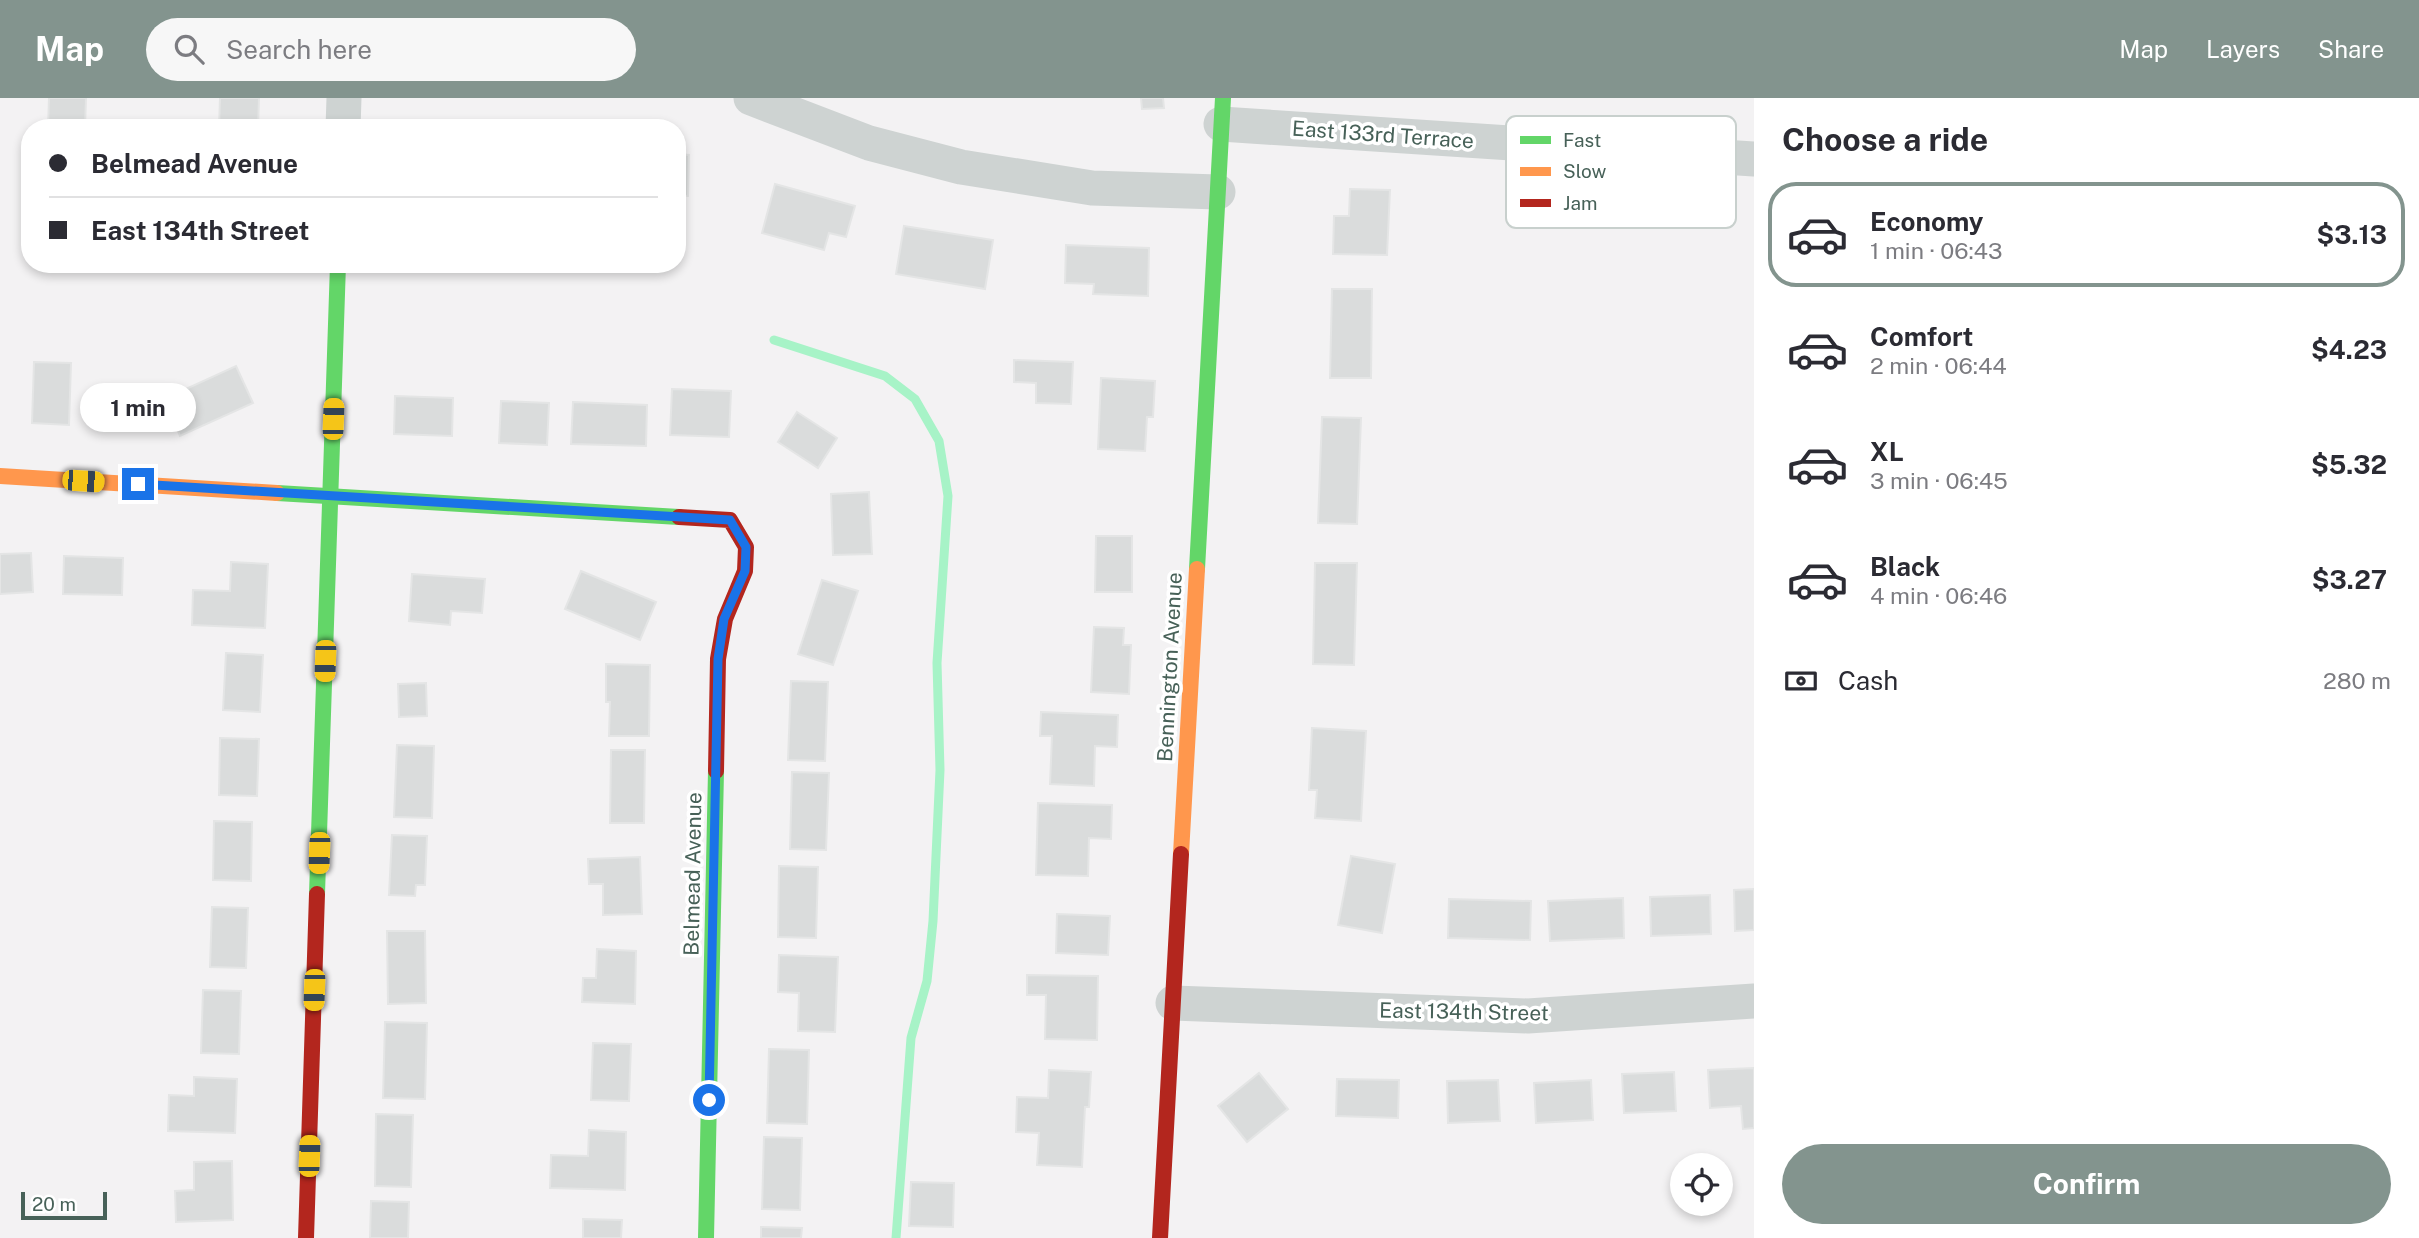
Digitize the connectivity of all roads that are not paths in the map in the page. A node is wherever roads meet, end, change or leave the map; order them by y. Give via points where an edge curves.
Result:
1 (344, 98) edge
2 (751, 98) edge
3 (1222, 111) edge
4 (343, 119) edge
5 (1506, 137) edge
6 (1736, 157) edge
7 (1754, 159) edge
8 (1218, 192) junction
9 (338, 273) edge
10 (0, 476) edge
11 (330, 496) junction
12 (1754, 1001) edge
13 (1173, 1003) junction
14 (306, 1238) edge
15 (706, 1238) edge
16 (1160, 1238) edge

1 - 4 street
2 - 8 street via 869,143 961,167 1092,188
3 - 5 street, East 133rd Terrace
3 - 8 street, Bennington Avenue
6 - 7 street, East 133rd Terrace
8 - 13 street, Bennington Avenue
9 - 11 street
10 - 11 street
11 - 14 street
11 - 15 street, Belmead Avenue via 730,520 746,547 745,571 724,619 718,659
12 - 13 street, East 134th Street via 1528,1016
13 - 16 street, Bennington Avenue

